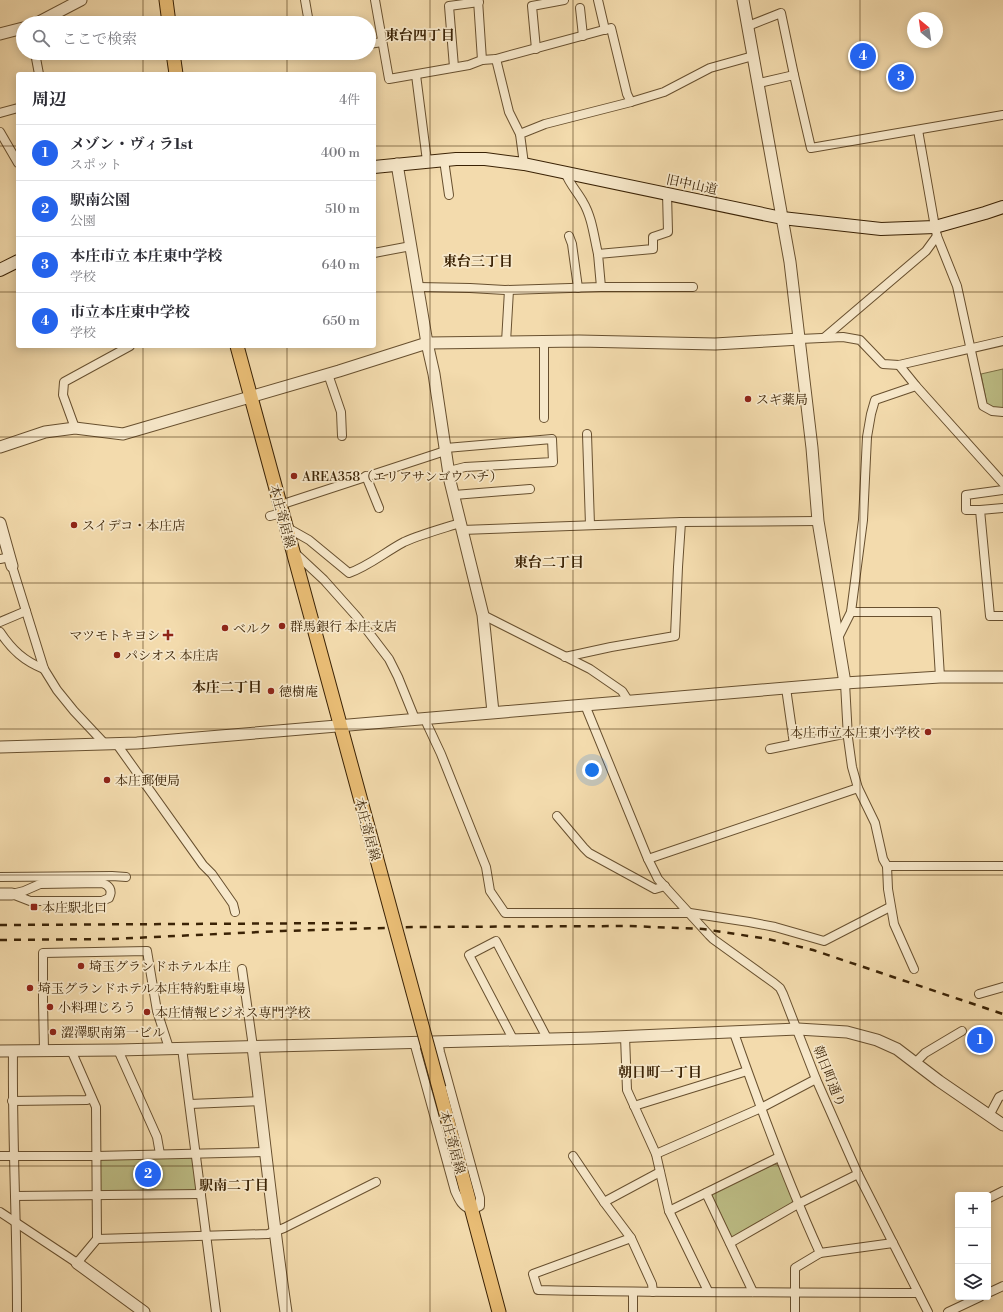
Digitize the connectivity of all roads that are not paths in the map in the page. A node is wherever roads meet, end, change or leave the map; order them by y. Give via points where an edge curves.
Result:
1 (81, 0) edge
2 (166, 0) edge
3 (305, 0) edge
4 (376, 0) edge
5 (564, 0) edge
6 (598, 0) edge
7 (743, 0) edge
8 (479, 1) edge
9 (580, 8) dead end
10 (50, 16) edge
11 (168, 16) edge
12 (308, 16) edge
13 (748, 26) junction
14 (16, 30) edge
15 (605, 30) junction
16 (0, 34) edge
17 (583, 36) junction
18 (382, 42) junction
19 (376, 43) edge
20 (536, 49) junction
21 (753, 56) junction
22 (37, 60) edge
23 (174, 60) edge
24 (482, 60) junction
25 (496, 60) junction
26 (454, 67) junction
27 (40, 72) edge
28 (176, 72) edge
29 (416, 75) junction
30 (794, 75) junction
31 (758, 83) junction
32 (631, 102) junction
33 (16, 109) edge
34 (0, 113) edge
35 (1003, 115) edge
36 (918, 130) junction
37 (0, 132) edge
38 (520, 134) junction
39 (16, 160) edge
40 (444, 160) junction
41 (427, 161) junction
42 (397, 164) junction
43 (524, 164) junction
44 (376, 167) edge
45 (566, 172) junction
46 (667, 193) junction
47 (449, 195) dead end
48 (1003, 207) edge
49 (782, 218) junction
50 (936, 232) junction
51 (569, 236) dead end
52 (411, 246) junction
53 (376, 253) edge
54 (598, 254) junction
55 (16, 262) edge
56 (0, 270) edge
57 (418, 286) junction
58 (693, 287) dead end
59 (578, 288) junction
60 (601, 288) junction
61 (509, 290) junction
62 (826, 337) junction
63 (800, 339) junction
64 (1003, 341) edge
65 (506, 342) junction
66 (544, 342) junction
67 (427, 343) junction
68 (122, 348) edge
69 (237, 348) edge
70 (972, 348) junction
71 (899, 365) junction
72 (328, 374) junction
73 (916, 386) junction
74 (251, 396) junction
75 (1003, 412) edge
76 (544, 418) dead end
77 (75, 428) junction
78 (587, 434) dead end
79 (342, 436) dead end
80 (0, 447) edge
81 (446, 449) junction
82 (449, 471) junction
83 (366, 476) junction
84 (1003, 483) edge
85 (530, 489) dead end
86 (1003, 490) edge
87 (454, 495) junction
88 (379, 508) dead end
89 (1003, 508) edge
90 (980, 510) junction
91 (278, 511) junction
92 (818, 521) junction
93 (681, 522) junction
94 (0, 523) edge
95 (590, 525) junction
96 (286, 527) junction
97 (461, 527) junction
98 (293, 551) junction
99 (7, 560) edge
100 (26, 611) junction
101 (851, 612) junction
102 (482, 615) junction
103 (1003, 616) edge
104 (0, 622) edge
105 (0, 632) edge
106 (838, 638) junction
107 (565, 657) junction
108 (44, 669) junction
109 (940, 677) junction
110 (1003, 677) edge
111 (845, 683) junction
112 (786, 688) junction
113 (629, 702) junction
114 (585, 706) junction
115 (494, 712) junction
116 (420, 719) junction
117 (340, 726) junction
118 (848, 733) junction
119 (110, 744) junction
120 (794, 744) junction
121 (0, 747) edge
122 (770, 749) dead end
123 (858, 788) junction
124 (557, 816) dead end
125 (648, 859) junction
126 (887, 866) junction
127 (1003, 866) edge
128 (126, 876) dead end
129 (0, 877) edge
130 (665, 886) junction
131 (0, 894) edge
132 (12, 894) junction
133 (890, 907) junction
134 (235, 912) dead end
135 (690, 913) junction
136 (242, 969) dead end
137 (914, 970) dead end
138 (1003, 987) edge
139 (980, 994) dead end
140 (798, 1030) junction
141 (962, 1031) dead end
142 (734, 1033) junction
143 (625, 1036) junction
144 (547, 1038) junction
145 (513, 1039) junction
146 (438, 1041) junction
147 (414, 1042) junction
148 (253, 1046) junction
149 (169, 1048) junction
150 (182, 1048) junction
151 (44, 1050) junction
152 (71, 1050) junction
153 (118, 1050) junction
154 (0, 1051) edge
155 (13, 1051) junction
156 (915, 1063) junction
157 (747, 1071) junction
158 (816, 1079) junction
159 (1003, 1095) edge
160 (92, 1096) junction
161 (12, 1101) junction
162 (259, 1101) junction
163 (190, 1104) junction
164 (634, 1106) junction
165 (760, 1108) junction
166 (989, 1116) junction
167 (1003, 1125) edge
168 (266, 1152) junction
169 (160, 1154) junction
170 (195, 1154) junction
171 (656, 1154) junction
172 (0, 1156) edge
173 (13, 1156) junction
174 (96, 1156) junction
175 (573, 1156) dead end
176 (779, 1157) junction
177 (660, 1172) junction
178 (858, 1174) junction
179 (376, 1182) dead end
180 (1003, 1191) edge
181 (706, 1193) junction
182 (201, 1194) junction
183 (97, 1195) junction
184 (15, 1196) junction
185 (991, 1197) edge
186 (604, 1202) junction
187 (798, 1204) junction
188 (472, 1210) junction
189 (669, 1211) junction
190 (0, 1212) edge
191 (16, 1222) junction
192 (275, 1232) junction
193 (206, 1236) junction
194 (630, 1238) junction
195 (97, 1239) junction
196 (730, 1243) junction
197 (893, 1243) junction
198 (820, 1253) junction
199 (77, 1263) junction
200 (1003, 1286) edge
201 (708, 1291) junction
202 (633, 1292) junction
203 (653, 1292) junction
204 (753, 1292) junction
205 (795, 1292) junction
206 (991, 1292) edge
207 (918, 1293) junction
208 (974, 1300) edge
209 (17, 1312) edge
210 (144, 1312) edge
211 (216, 1312) edge
212 (286, 1312) edge
213 (499, 1312) edge
214 (633, 1312) edge
215 (795, 1312) edge
216 (928, 1312) edge
217 (948, 1312) edge

1 - 10 street
2 - 11 main road
3 - 12 street
4 - 18 street
5 - 20 street via 532,6
6 - 15 street
7 - 13 street
8 - 24 street
8 - 26 street via 449,6
9 - 17 street
13 - 21 street
13 - 30 street via 781,13
14 - 16 street
15 - 17 street
15 - 32 street via 611,28
17 - 20 street
18 - 19 street
18 - 29 street via 389,79
20 - 25 street
21 - 31 street
21 - 32 street via 710,68 664,92
22 - 27 street
23 - 28 main road
24 - 25 street
24 - 26 street
25 - 38 street via 509,112
26 - 29 street
29 - 41 street
30 - 31 street
30 - 36 street via 811,148
31 - 49 street
32 - 38 street via 545,124
33 - 34 street
35 - 36 street
36 - 50 street
37 - 39 street
38 - 43 street
40 - 41 main road, 旧中山道
40 - 43 main road, 旧中山道 via 485,160
40 - 47 street
41 - 42 main road, 旧中山道
42 - 44 main road, 旧中山道
42 - 52 street
43 - 45 main road, 旧中山道
45 - 46 main road, 旧中山道
45 - 54 street via 570,183 584,203
46 - 49 main road, 旧中山道
46 - 54 street via 668,232 652,237 653,249
48 - 50 main road, 旧中山道
49 - 50 main road, 旧中山道
49 - 63 street
50 - 62 street via 926,251
50 - 70 street via 958,286
51 - 59 street
52 - 53 street
52 - 57 street
54 - 60 street
55 - 56 main road
57 - 61 street
57 - 67 street
58 - 60 street
59 - 60 street
59 - 61 street
61 - 65 street
62 - 63 street
62 - 71 street via 844,336 860,340 883,364
63 - 66 street via 715,344
63 - 92 street
64 - 70 street
65 - 66 street
65 - 67 street
66 - 76 street
67 - 72 street
67 - 81 street
68 - 77 street via 64,382 63,395
69 - 74 main road, 本庄寄居線
70 - 71 street
70 - 75 street via 984,406 992,411
71 - 73 street
72 - 74 street
72 - 79 street via 341,412
73 - 84 street
73 - 101 street via 875,400 868,437 863,520
74 - 77 street via 123,434
74 - 91 main road, 本庄寄居線
77 - 80 street via 45,432
78 - 95 street
81 - 82 street
81 - 82 street via 552,439 553,462
81 - 83 street
82 - 87 street
83 - 88 street
83 - 91 street
85 - 87 street
86 - 90 street via 966,494 966,510
87 - 97 street
89 - 90 street
90 - 103 street via 990,616
91 - 96 main road, 本庄寄居線
92 - 93 street
92 - 106 street
93 - 95 street
93 - 107 street via 675,636
94 - 99 street
95 - 97 street
96 - 97 street via 309,540 349,573 403,543 428,533
96 - 98 main road, 本庄寄居線
97 - 102 street
98 - 116 street via 329,585 389,659
98 - 117 main road, 本庄寄居線
99 - 100 street
100 - 104 street
100 - 108 street
101 - 106 street
101 - 109 street via 936,612
102 - 107 street
102 - 115 street
105 - 108 street via 8,645 30,664
106 - 111 street
107 - 113 street via 590,669 622,691
108 - 119 street via 74,712
109 - 110 street
109 - 111 street
111 - 112 street
111 - 118 street
112 - 113 street
112 - 120 street
113 - 114 street
114 - 115 street
114 - 125 street, 朝日町通り
115 - 116 street
116 - 117 street
116 - 135 street via 427,724 441,754 486,867 490,891 505,913
117 - 119 street
117 - 188 main road, 本庄寄居線, bridge
118 - 120 street
118 - 123 street via 852,767
119 - 121 street
119 - 134 street via 212,874 233,904
120 - 122 street
123 - 125 street
123 - 126 street via 875,823
124 - 130 street via 590,853 655,889
125 - 130 street, 朝日町通り
126 - 127 street
126 - 133 street
128 - 129 street
130 - 135 street, 朝日町通り
131 - 132 street
132 - 132 street via 42,884 102,883 111,889 109,898 102,901 30,901
133 - 135 street via 824,941 775,927
133 - 137 street via 894,924
135 - 140 street, 朝日町通り via 714,940 780,988
136 - 148 street
138 - 139 street
140 - 142 street
140 - 156 street via 847,1032 877,1040 897,1049
140 - 158 street, 朝日町通り
141 - 156 street via 925,1053
142 - 143 street
142 - 157 street
143 - 144 street
143 - 164 street via 627,1090
144 - 145 street
144 - 145 street via 496,941 468,955
145 - 146 street
146 - 147 street
146 - 188 street via 480,1198 480,1206
147 - 148 street
147 - 188 street via 455,1191 460,1202
148 - 150 street
148 - 162 street
149 - 150 street
149 - 151 street via 157,1010 147,950 43,953
149 - 153 street
150 - 163 street
151 - 152 street
151 - 155 street
152 - 153 street
152 - 160 street
153 - 169 street via 157,1137
154 - 155 street
155 - 161 street
156 - 166 street
157 - 164 street
157 - 165 street
158 - 165 street
158 - 178 street, 朝日町通り
159 - 166 street via 999,1097
160 - 161 street via 87,1100
160 - 174 street via 96,1107
161 - 173 street
162 - 163 street
162 - 168 street
163 - 170 street
164 - 171 street
165 - 171 street
165 - 176 street
166 - 167 street
168 - 170 street
168 - 192 street
169 - 170 street
169 - 174 street
170 - 182 street
171 - 177 street
172 - 173 street
173 - 174 street
173 - 184 street
174 - 183 street
175 - 186 street
176 - 181 street
176 - 187 street
177 - 186 street
177 - 189 street
178 - 187 street
178 - 197 street, 朝日町通り
179 - 192 street
180 - 185 street
181 - 189 street
181 - 196 street
182 - 183 street
182 - 193 street
183 - 184 street
183 - 195 street
184 - 191 street
186 - 194 street
187 - 196 street
187 - 198 street
188 - 213 main road, 本庄寄居線
189 - 201 street
190 - 191 street
191 - 199 street
191 - 209 street
192 - 193 street
192 - 212 street
193 - 195 street
193 - 211 street
194 - 202 street via 533,1274 538,1290
194 - 203 street via 652,1284
195 - 199 street
196 - 204 street
197 - 198 street
197 - 207 street, 朝日町通り
198 - 205 street via 795,1268
199 - 210 street
200 - 206 street
201 - 203 street
201 - 204 street
202 - 203 street
202 - 214 street
204 - 205 street
205 - 207 street
205 - 215 street
207 - 216 street, 朝日町通り
208 - 217 street

